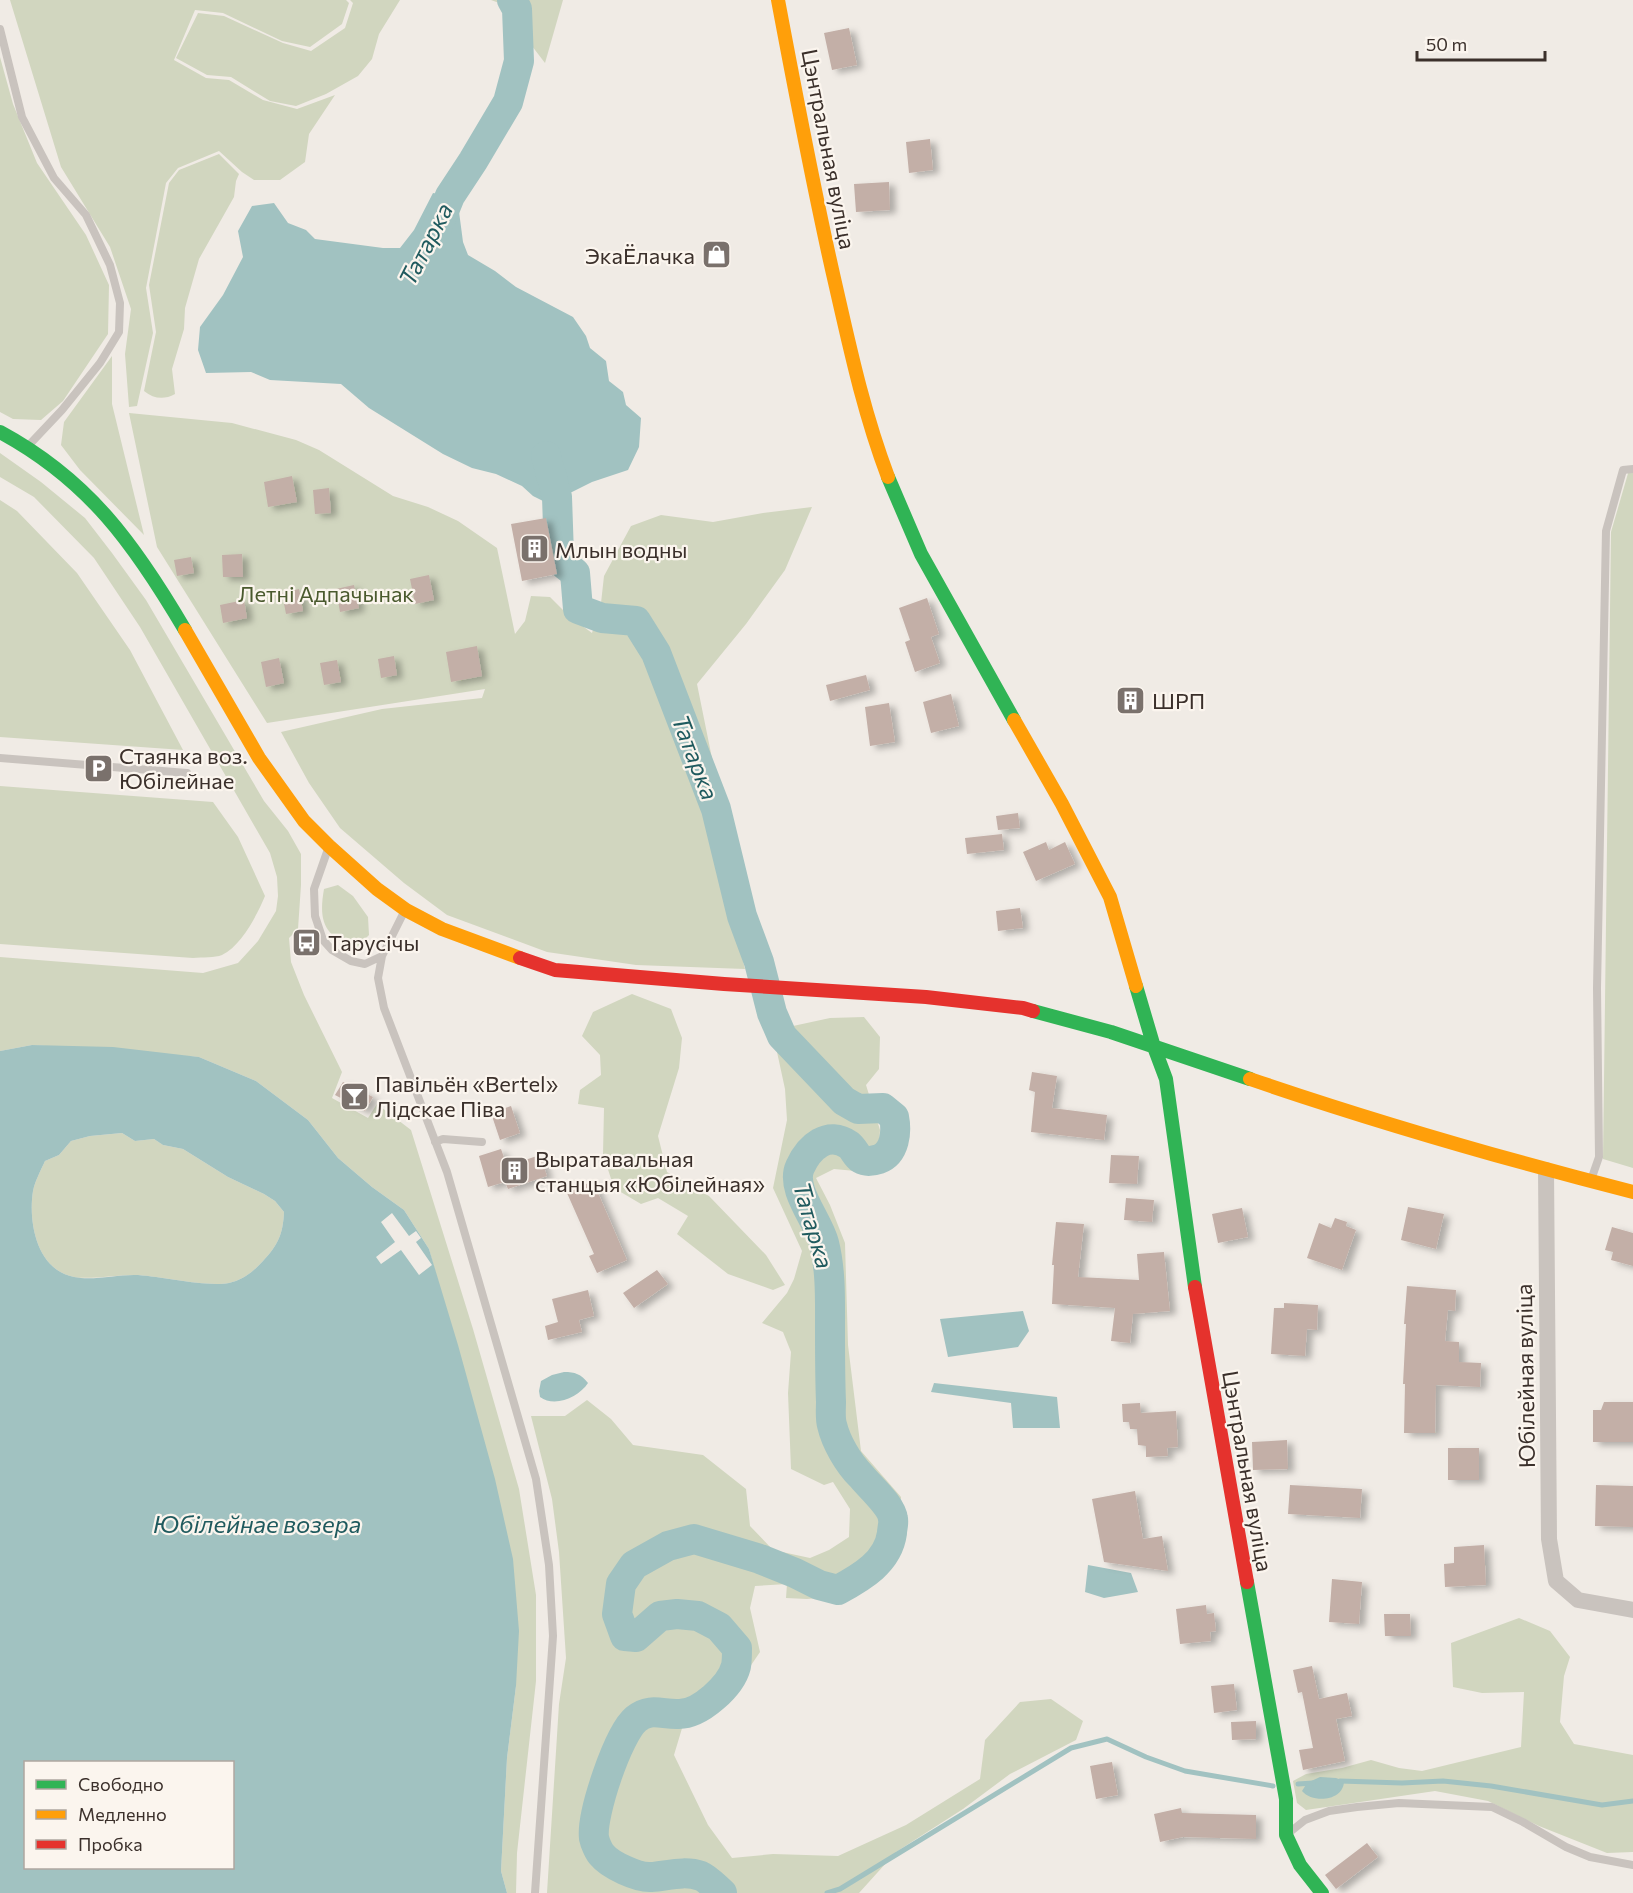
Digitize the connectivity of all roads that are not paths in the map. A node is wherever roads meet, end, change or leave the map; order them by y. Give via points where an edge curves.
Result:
1 (778, 0) edge
2 (0, 29) edge
3 (0, 432) edge
4 (28, 447) junction
5 (1633, 469) edge
6 (0, 758) edge
7 (187, 773) dead end
8 (329, 846) junction
9 (406, 910) junction
10 (382, 956) junction
11 (1154, 1047) junction
12 (435, 1142) junction
13 (482, 1142) dead end
14 (1546, 1170) junction
15 (1590, 1181) junction
16 (1633, 1192) edge
17 (1633, 1610) edge
18 (1286, 1835) junction
19 (1633, 1865) edge
20 (535, 1893) edge
21 (1322, 1893) edge

1 - 11 street, Цэнтральная вуліца via 819,214 874,439 921,554 1110,897
2 - 4 lane via 22,117 54,178 86,215 110,265 120,303 119,332 100,363
3 - 4 street
4 - 8 street via 98,506 132,546 259,758 304,821
5 - 15 lane via 1623,470 1606,531 1597,988 1599,1157
6 - 7 lane
8 - 9 street
8 - 10 lane via 314,889 315,916 323,940 351,961 365,964
9 - 10 lane
9 - 11 street via 476,943 555,970 926,997 1023,1008
10 - 12 lane via 378,978 384,1008
11 - 14 street via 1314,1101
11 - 18 street, Цэнтральная вуліца via 1166,1079 1192,1272 1286,1799
12 - 13 lane
12 - 20 lane via 536,1479 549,1565 553,1636
14 - 15 street
14 - 17 street, Юбілейная вуліца via 1549,1539 1556,1581 1578,1600
15 - 16 street
18 - 19 lane via 1305,1820 1357,1807 1399,1803 1491,1807 1590,1857
18 - 21 street, Цэнтральная вуліца via 1300,1865

